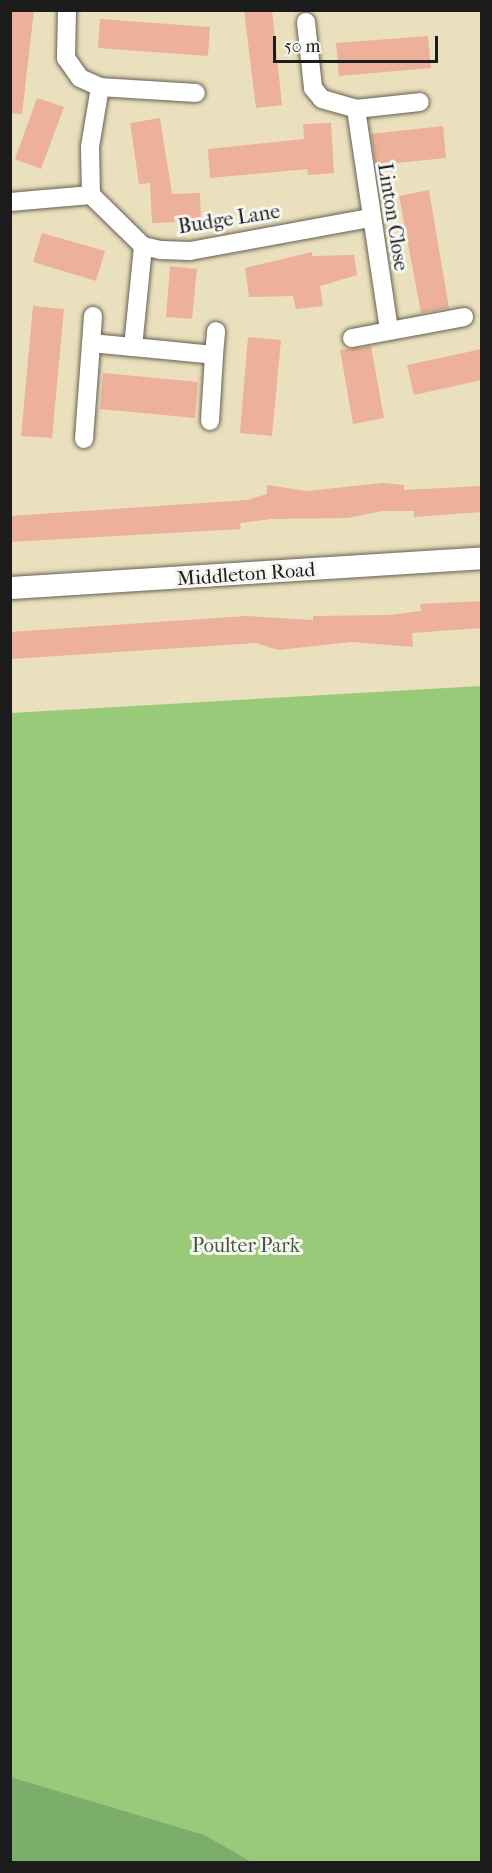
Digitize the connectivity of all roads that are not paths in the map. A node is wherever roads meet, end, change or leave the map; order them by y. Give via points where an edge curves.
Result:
1 (67, 10) edge
2 (306, 22) dead end
3 (100, 87) junction
4 (195, 93) dead end
5 (420, 102) dead end
6 (356, 109) junction
7 (91, 195) junction
8 (10, 202) edge
9 (369, 218) junction
10 (143, 246) junction
11 (93, 316) dead end
12 (464, 317) dead end
13 (216, 330) dead end
14 (389, 331) junction
15 (352, 338) dead end
16 (90, 344) junction
17 (133, 348) junction
18 (214, 355) junction
19 (210, 421) dead end
20 (84, 439) dead end
21 (482, 558) edge
22 (10, 588) edge

1 - 3 street via 66,58 80,78
2 - 6 street via 313,88 336,107
3 - 4 street
3 - 7 street via 90,147
5 - 6 street
6 - 9 street, Linton Close
7 - 8 street
7 - 10 street
9 - 10 street, Budge Lane via 190,251
9 - 14 street, Linton Close
10 - 17 street
11 - 16 street
12 - 14 street
13 - 18 street
14 - 15 street
16 - 17 street
16 - 20 street
17 - 18 street
18 - 19 street
21 - 22 street, Middleton Road

